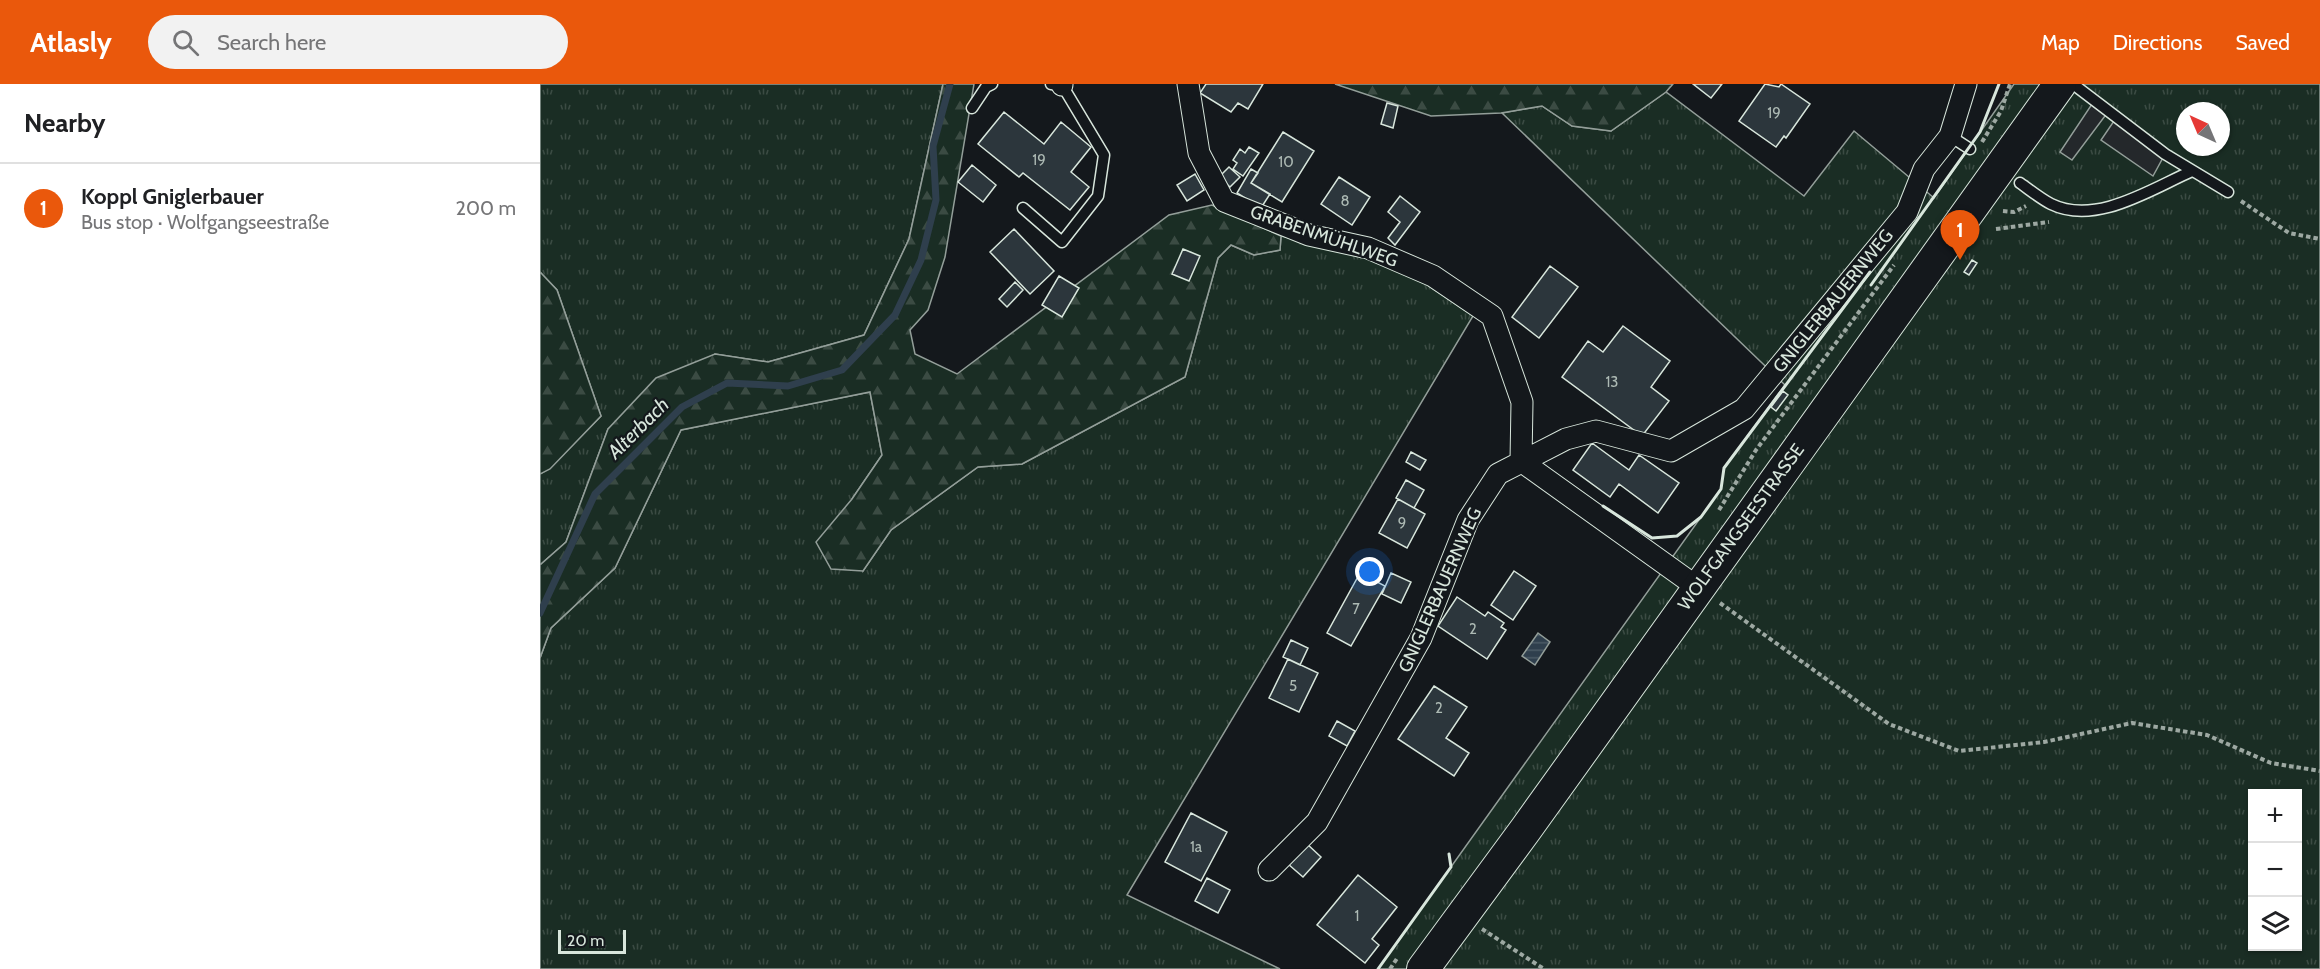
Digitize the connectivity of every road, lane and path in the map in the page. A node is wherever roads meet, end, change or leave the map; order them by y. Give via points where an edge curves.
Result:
1 (992, 84) edge
2 (1058, 84) edge
3 (1188, 84) edge
4 (1966, 84) edge
5 (2010, 84) edge
6 (2060, 84) edge
7 (2073, 84) edge
8 (972, 108) dead end
9 (1950, 136) junction
10 (1974, 148) joint
11 (2192, 171) junction
12 (2020, 183) dead end
13 (2228, 192) joint
14 (1023, 207) dead end
15 (2080, 212) junction
16 (1996, 229) dead end
17 (2320, 239) edge
18 (1899, 259) dead end
19 (1521, 461) junction
20 (1712, 519) dead end
21 (1697, 587) junction
22 (2320, 771) edge
23 (1269, 870) dead end
24 (1461, 916) junction
25 (1423, 969) edge
26 (1544, 969) edge

1 - 8 lane
2 - 14 lane via 1104,155 1098,196 1062,242
3 - 19 street, GRABENMÜHLWEG via 1199,153 1224,201 1309,235 1368,248 1433,276 1492,316 1522,402
4 - 9 street, GNIGLERBAUERNWEG
5 - 10 path via 2001,111
6 - 21 main road, WOLFGANGSEESTRASSE
7 - 11 lane
9 - 10 lane
9 - 19 street, GNIGLERBAUERNWEG via 1924,170 1906,212 1744,410 1671,451 1596,431 1566,439
11 - 13 lane
11 - 15 lane via 2115,206
12 - 15 lane via 2052,205
13 - 17 path via 2289,233
15 - 16 path via 2074,219
18 - 20 path via 1793,398
19 - 21 street
19 - 23 street, GNIGLERBAUERNWEG via 1498,474 1467,520 1421,638 1317,822
21 - 22 path via 1889,724 1959,751 2044,742 2132,723 2207,735 2271,763
21 - 24 main road, WOLFGANGSEESTRASSE
24 - 25 main road, WOLFGANGSEESTRASSE
24 - 26 path

